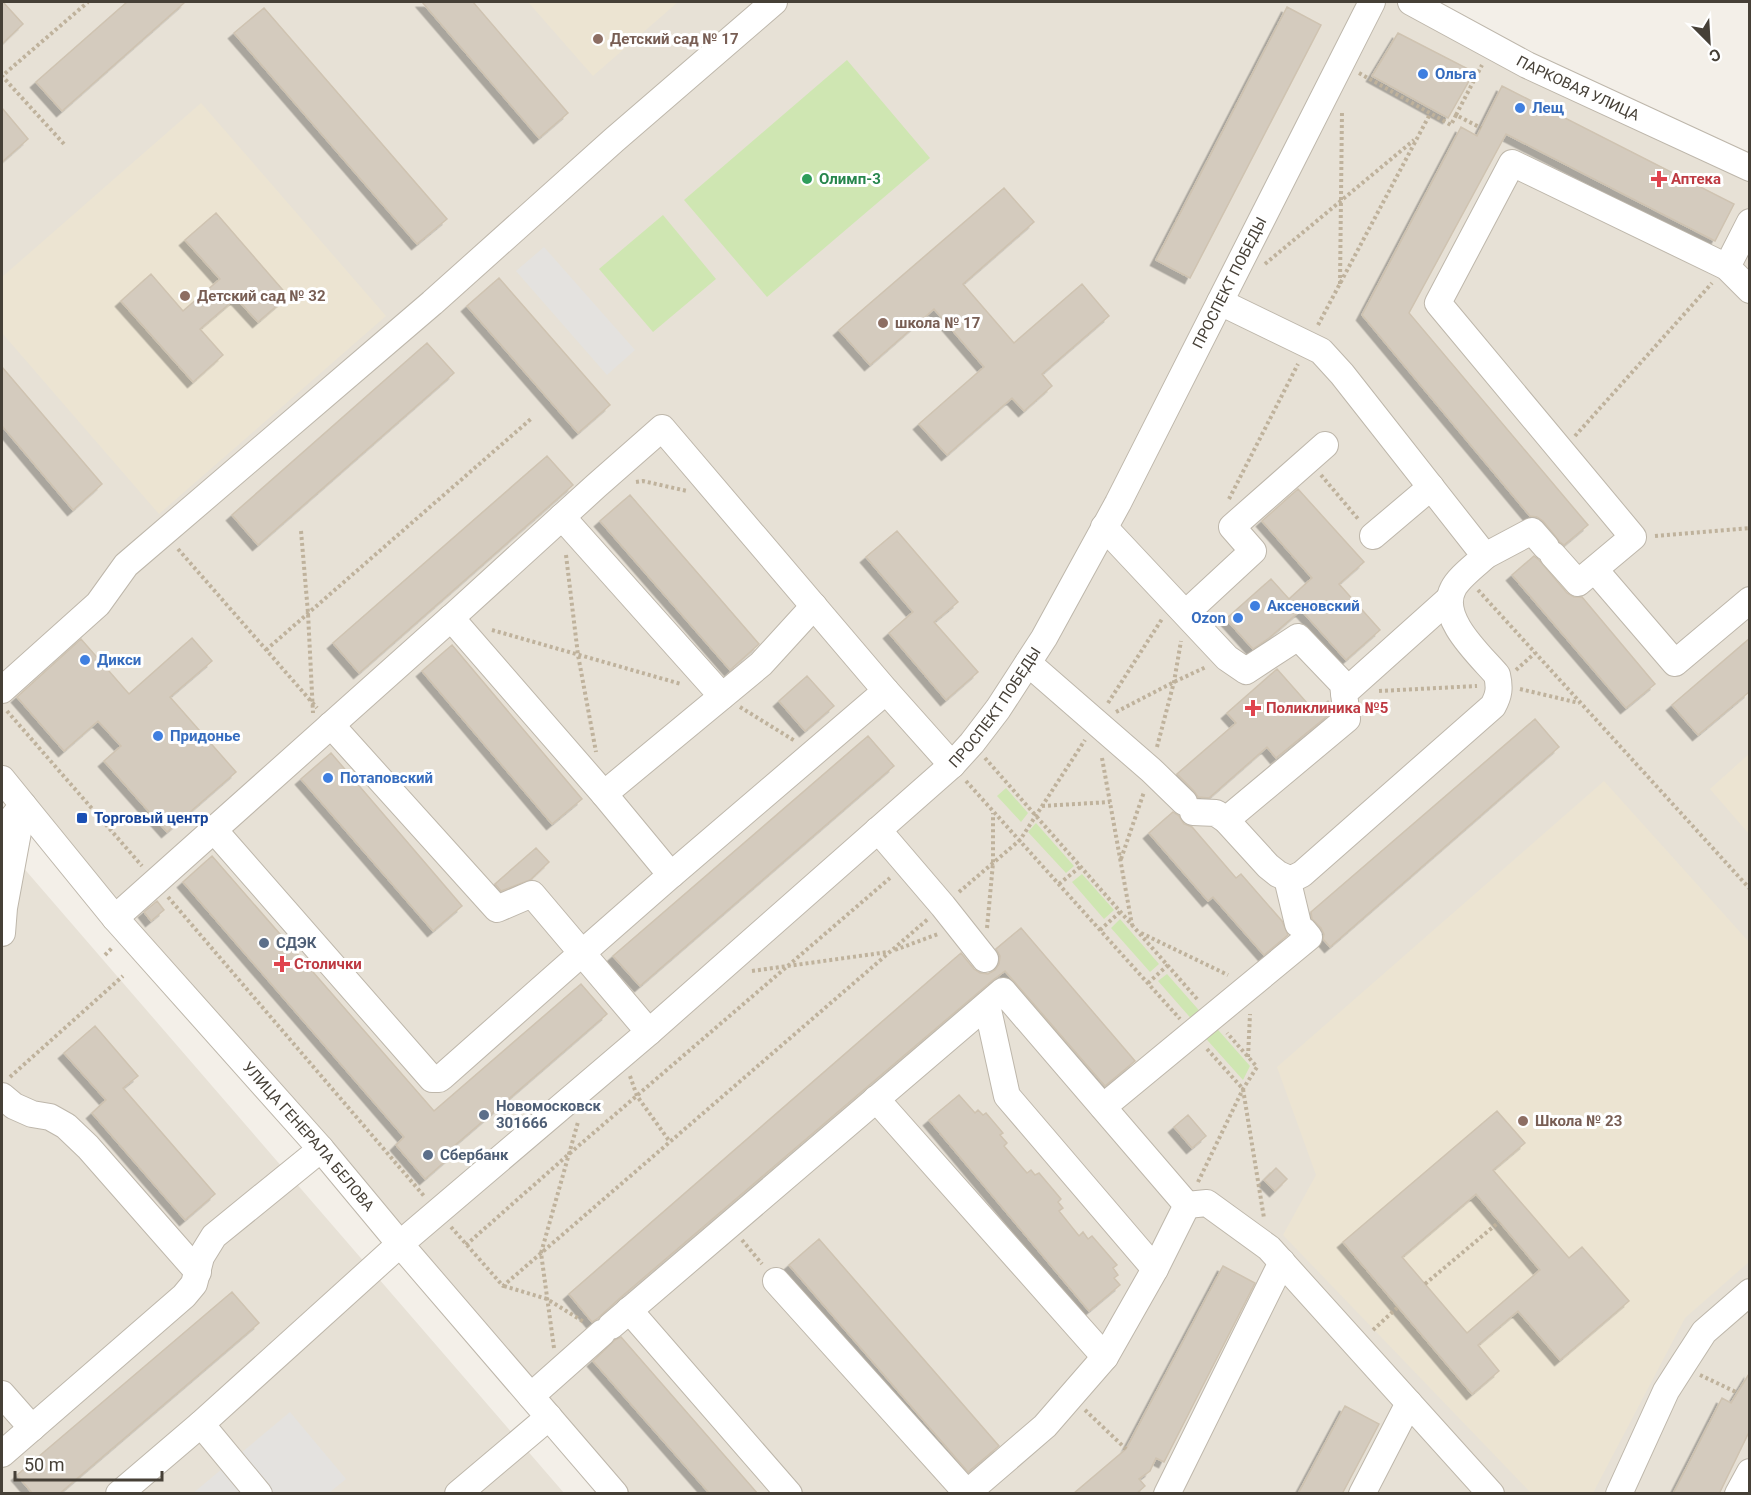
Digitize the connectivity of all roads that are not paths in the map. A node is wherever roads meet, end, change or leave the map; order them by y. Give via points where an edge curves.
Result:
1 (774, 2) edge
2 (1372, 2) edge
3 (1411, 2) edge
4 (1749, 168) edge
5 (1749, 222) edge
6 (1727, 267) junction
7 (1749, 290) edge
8 (1220, 302) junction
9 (1316, 453) road end
10 (1431, 487) junction
11 (562, 517) junction
12 (1104, 527) junction
13 (1373, 536) road end
14 (1485, 556) junction
15 (1595, 570) junction
16 (1449, 599) junction
17 (1749, 600) edge
18 (814, 606) junction
19 (1186, 613) junction
20 (451, 618) junction
21 (1028, 663) junction
22 (2, 690) edge
23 (886, 691) junction
24 (1344, 693) junction
25 (722, 696) junction
26 (322, 733) junction
27 (952, 765) junction
28 (2, 779) edge
29 (604, 794) junction
30 (23, 805) junction
31 (1226, 820) junction
32 (214, 830) junction
33 (878, 830) junction
34 (2, 831) edge
35 (671, 875) junction
36 (1287, 878) junction
37 (115, 918) junction
38 (2, 933) edge
39 (582, 953) junction
40 (993, 982) junction
41 (649, 1032) junction
42 (6, 1087) edge
43 (876, 1100) junction
44 (1103, 1107) junction
45 (321, 1149) junction
46 (1187, 1204) junction
47 (400, 1245) junction
48 (1276, 1255) junction
49 (1155, 1269) junction
50 (198, 1272) junction
51 (777, 1281) road end
52 (1749, 1292) edge
53 (614, 1323) junction
54 (1105, 1357) junction
55 (2, 1394) edge
56 (531, 1396) junction
57 (1409, 1403) junction
58 (549, 1417) junction
59 (201, 1424) junction
60 (32, 1428) junction
61 (2, 1454) edge
62 (1749, 1472) edge
63 (966, 1493) edge
64 (119, 1494) edge
65 (259, 1494) edge
66 (458, 1494) edge
67 (615, 1494) edge
68 (789, 1494) edge
69 (1167, 1494) edge
70 (1362, 1494) edge
71 (1491, 1494) edge
72 (1619, 1494) edge
73 (1738, 1494) edge

1 - 22 street via 126,565 98,604
2 - 8 street, ПРОСПЕКТ ПОБЕДЫ
3 - 4 street, ПАРКОВАЯ УЛИЦА via 1527,65
5 - 6 street
6 - 7 street
6 - 15 street via 1512,163 1438,303 1633,537
8 - 10 street via 1321,351
8 - 12 street, ПРОСПЕКТ ПОБЕДЫ
9 - 19 street via 1232,526 1253,551
10 - 13 street
10 - 14 street
11 - 18 street via 662,428
11 - 20 street
11 - 25 street
12 - 19 street
12 - 21 street, ПРОСПЕКТ ПОБЕДЫ
14 - 15 street via 1532,531 1578,583
14 - 16 street via 1453,587
15 - 17 street via 1675,663
16 - 24 street
16 - 36 street via 1457,627 1497,675 1499,695 1493,706 1302,874
18 - 23 street
18 - 25 street via 761,664
19 - 24 street via 1227,658 1246,671 1298,637 1343,684
20 - 26 street
20 - 29 street
21 - 27 street, ПРОСПЕКТ ПОБЕДЫ via 998,709
21 - 31 street via 1188,807 1216,813
23 - 27 street
23 - 35 street
24 - 31 street via 1347,719
25 - 29 street
26 - 32 street
26 - 39 street via 497,909 532,894
27 - 33 street, ПРОСПЕКТ ПОБЕДЫ
28 - 30 street, УЛИЦА ГЕНЕРАЛА БЕЛОВА
29 - 35 street
30 - 34 street
30 - 37 street, УЛИЦА ГЕНЕРАЛА БЕЛОВА
30 - 38 street
31 - 36 street via 1268,866
32 - 37 street
32 - 39 street via 432,1079 443,1076
33 - 40 street via 959,926
33 - 41 street, ПРОСПЕКТ ПОБЕДЫ
35 - 39 street
36 - 44 street via 1301,927 1309,937
37 - 45 street, УЛИЦА ГЕНЕРАЛА БЕЛОВА
39 - 41 street
40 - 43 street
40 - 44 street
40 - 49 street via 1007,1096
41 - 47 street, ПРОСПЕКТ ПОБЕДЫ
42 - 50 street via 14,1106 50,1117 88,1147
43 - 53 street
43 - 54 street
44 - 46 street
45 - 47 street, УЛИЦА ГЕНЕРАЛА БЕЛОВА
45 - 50 street via 214,1236 201,1257
46 - 48 street via 1207,1203
46 - 49 street
47 - 56 street, УЛИЦА ГЕНЕРАЛА БЕЛОВА
47 - 59 street, ПРОСПЕКТ ПОБЕДЫ
48 - 57 street
48 - 69 street
49 - 54 street
50 - 60 street via 184,1296
51 - 63 street
52 - 72 street via 1704,1332 1682,1366 1666,1391
53 - 56 street
53 - 68 street
54 - 63 street via 1045,1426
55 - 60 street
56 - 58 street, УЛИЦА ГЕНЕРАЛА БЕЛОВА
57 - 70 street
57 - 71 street
58 - 66 street
58 - 67 street, УЛИЦА ГЕНЕРАЛА БЕЛОВА
59 - 64 street, ПРОСПЕКТ ПОБЕДЫ
59 - 65 street
60 - 61 street
62 - 73 street

